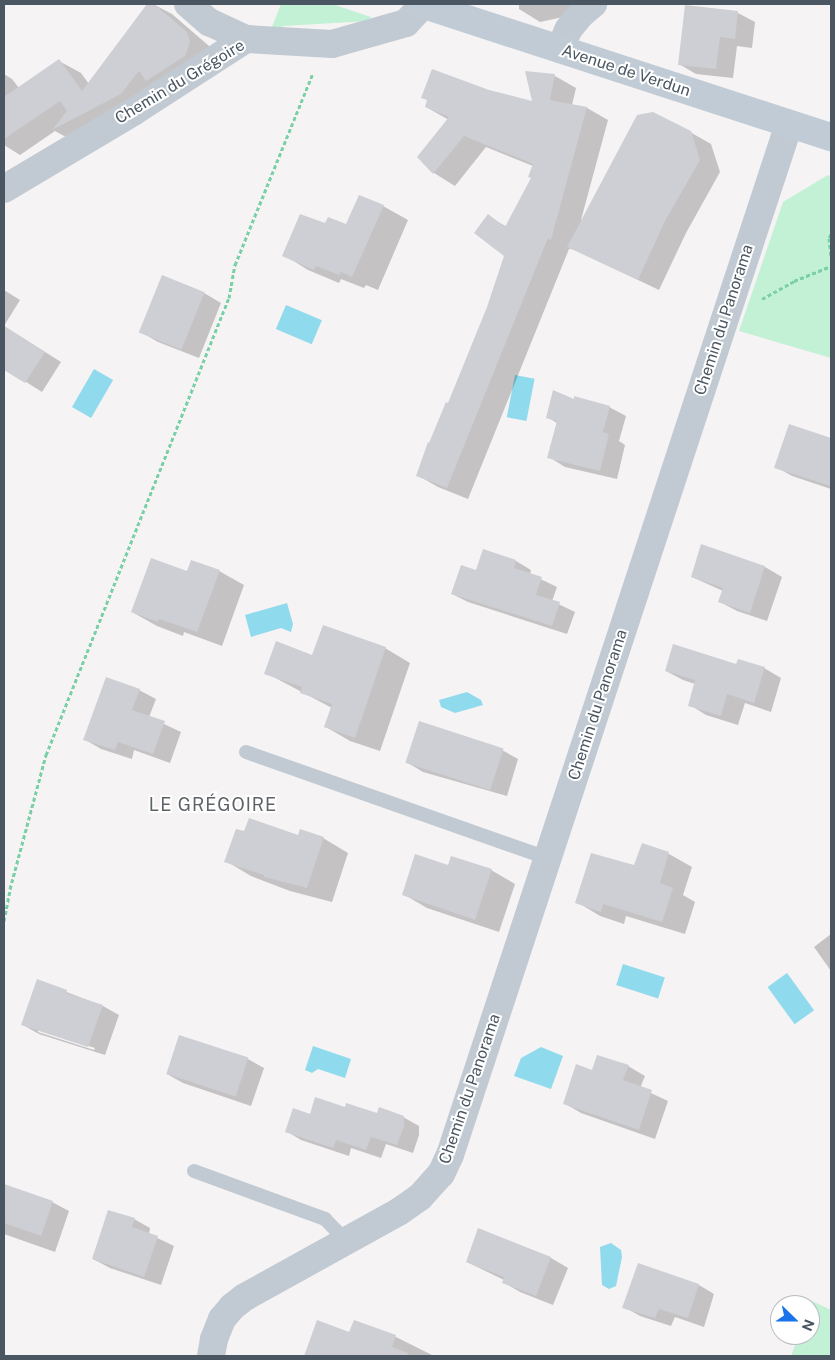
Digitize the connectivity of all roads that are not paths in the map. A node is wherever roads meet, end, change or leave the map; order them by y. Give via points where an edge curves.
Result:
1 (188, 4) edge
2 (422, 4) edge
3 (593, 4) edge
4 (246, 39) junction
5 (560, 49) junction
6 (789, 124) junction
7 (831, 137) edge
8 (4, 189) edge
9 (246, 752) dead end
10 (548, 858) junction
11 (194, 1171) dead end
12 (348, 1242) junction
13 (210, 1356) edge

1 - 4 street via 209,22
2 - 4 street, Chemin du Grégoire via 406,23 332,44
2 - 5 street, Avenue de Verdun
3 - 5 street via 568,30
4 - 8 street, Chemin du Grégoire via 133,112
5 - 6 street, Avenue de Verdun
6 - 7 street, Avenue de Verdun
6 - 10 street, Chemin du Panorama
9 - 10 lane
10 - 12 street, Chemin du Panorama via 441,1174 420,1197
11 - 12 lane via 325,1219
12 - 13 street, Chemin du Panorama via 232,1307 216,1332

